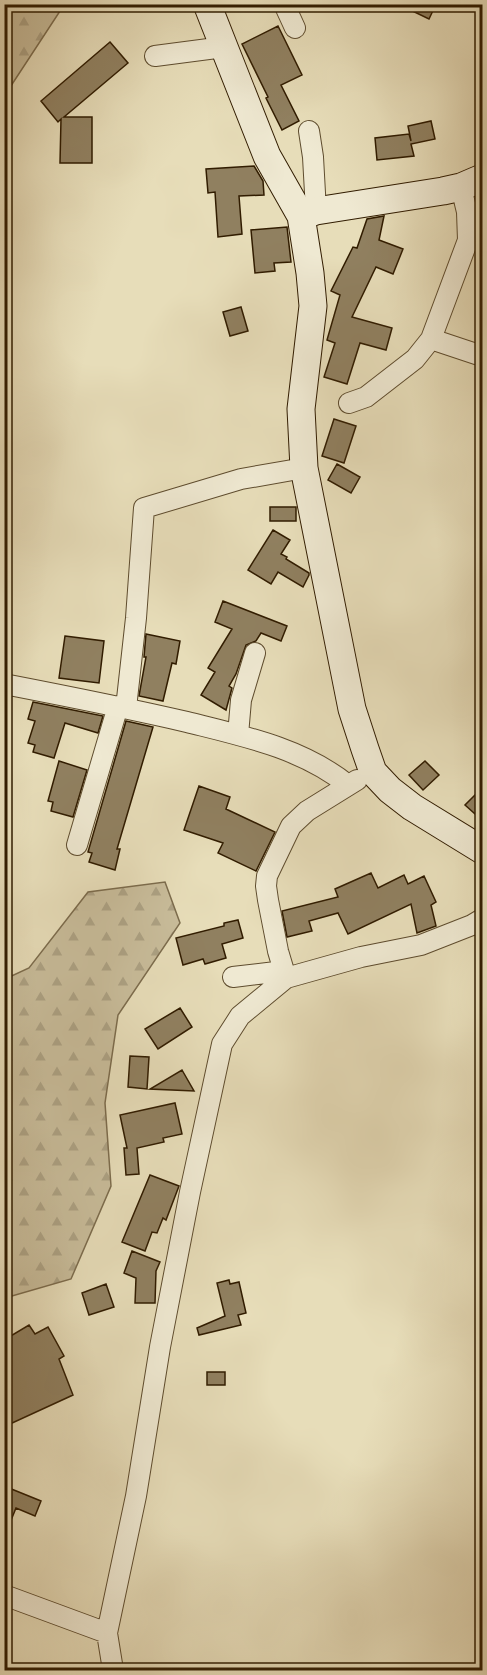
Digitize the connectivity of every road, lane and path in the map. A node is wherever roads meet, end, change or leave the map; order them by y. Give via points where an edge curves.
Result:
1 (207, 4) edge
2 (284, 4) edge
3 (295, 28) dead end
4 (224, 47) junction
5 (155, 56) dead end
6 (309, 131) dead end
7 (472, 182) edge
8 (309, 213) junction
9 (431, 339) junction
10 (483, 356) edge
11 (349, 403) dead end
12 (304, 468) junction
13 (255, 653) dead end
14 (4, 684) edge
15 (122, 707) junction
16 (238, 735) junction
17 (373, 771) junction
18 (348, 784) junction
19 (76, 845) dead end
20 (483, 850) edge
21 (483, 919) edge
22 (285, 974) junction
23 (233, 977) dead end
24 (4, 1595) edge
25 (107, 1634) junction
26 (113, 1671) edge

1 - 4 street
2 - 3 street
4 - 5 street
4 - 8 street via 267,156
6 - 8 street via 313,157
7 - 8 street
7 - 9 street via 468,240
8 - 12 street via 313,306 301,408
9 - 10 street
9 - 11 street via 415,359 366,397
12 - 15 street via 241,479 144,508 136,618
12 - 17 street via 352,709
13 - 16 street via 241,700
14 - 15 street
15 - 16 street
15 - 19 street
16 - 18 street via 285,749
17 - 18 street
17 - 20 street via 412,807
18 - 22 street via 291,826 267,876
21 - 22 street via 421,945
22 - 23 street
22 - 25 street via 240,1016 222,1044 190,1192 136,1496
24 - 25 street
25 - 26 street

